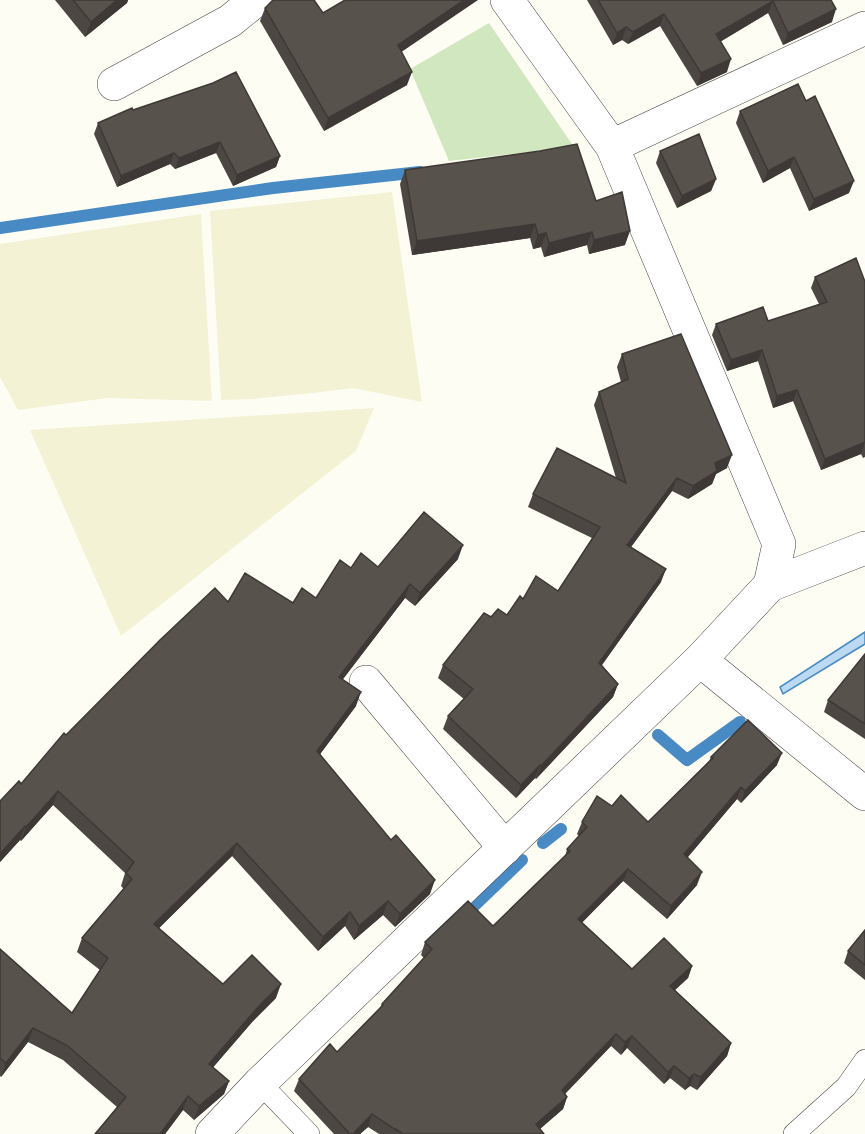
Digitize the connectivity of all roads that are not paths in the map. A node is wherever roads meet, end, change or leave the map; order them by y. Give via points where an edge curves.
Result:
1 (256, 0) edge
2 (507, 0) edge
3 (865, 28) edge
4 (114, 84) dead end
5 (612, 146) junction
6 (865, 548) edge
7 (770, 585) junction
8 (700, 660) junction
9 (366, 682) dead end
10 (865, 794) edge
11 (505, 848) junction
12 (865, 1060) edge
13 (260, 1083) junction
14 (212, 1134) edge
15 (309, 1134) edge
16 (794, 1134) edge

1 - 4 street via 230,21
2 - 5 street
3 - 5 street
5 - 7 street via 779,544
6 - 7 street
7 - 8 street
8 - 10 street
8 - 11 street
9 - 11 street
11 - 13 street
12 - 16 lane via 846,1087
13 - 14 street
13 - 15 lane

